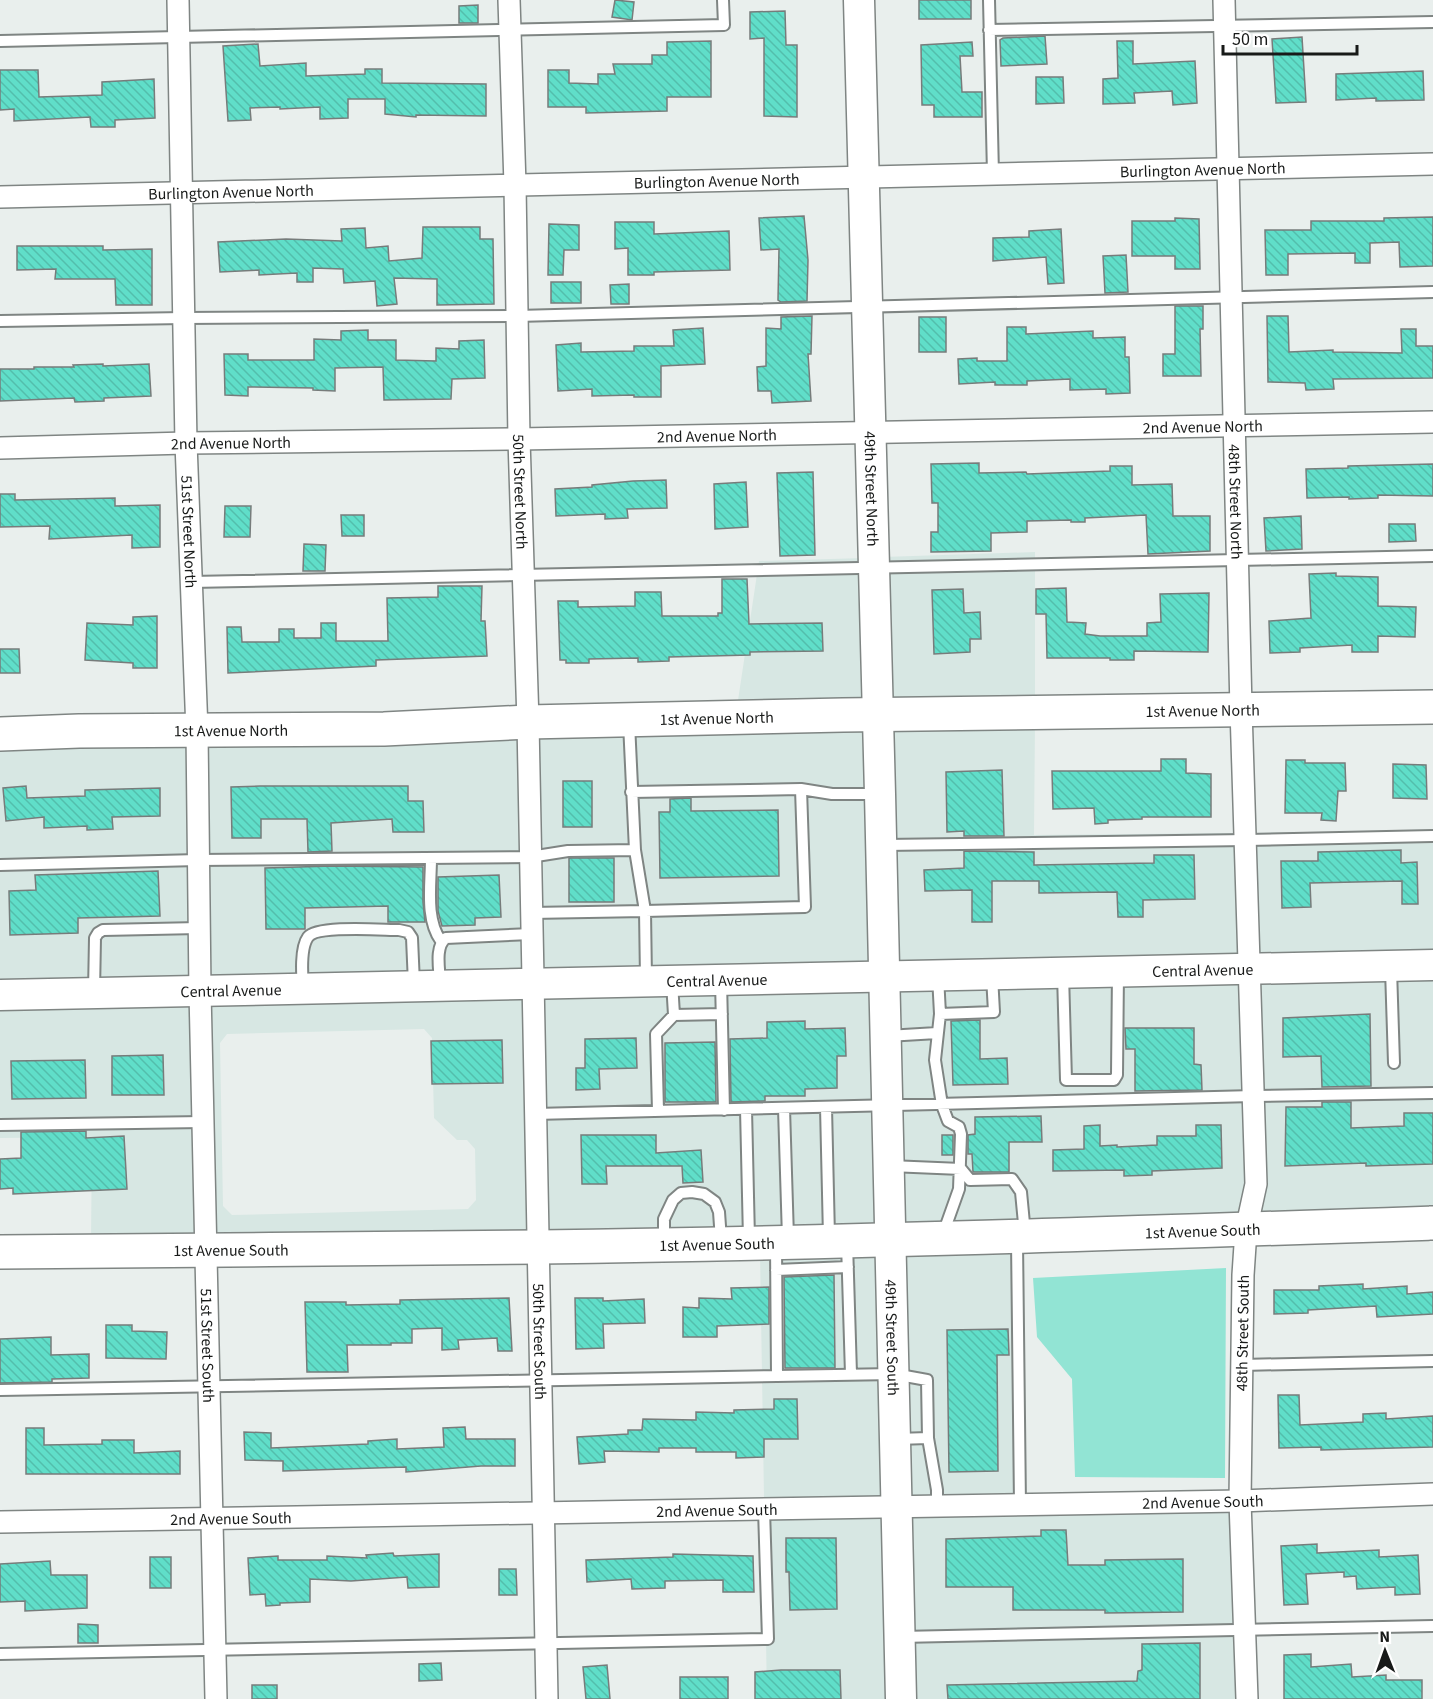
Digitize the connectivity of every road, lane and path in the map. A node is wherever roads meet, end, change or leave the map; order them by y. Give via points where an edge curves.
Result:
1 (178, 0) edge
2 (509, 0) edge
3 (723, 0) edge
4 (859, 0) edge
5 (989, 0) edge
6 (1224, 0) edge
7 (1433, 22) edge
8 (1225, 25) junction
9 (989, 30) junction
10 (510, 31) junction
11 (179, 38) junction
12 (0, 41) edge
13 (1433, 164) edge
14 (1228, 168) junction
15 (993, 174) junction
16 (864, 177) junction
17 (515, 185) junction
18 (181, 192) junction
19 (0, 197) edge
20 (1433, 292) edge
21 (1232, 296) junction
22 (867, 307) junction
23 (517, 316) junction
24 (184, 318) junction
25 (0, 321) edge
26 (1433, 422) edge
27 (1234, 427) junction
28 (871, 433) junction
29 (519, 439) junction
30 (186, 443) junction
31 (0, 448) edge
32 (1433, 556) edge
33 (1238, 560) junction
34 (874, 567) junction
35 (523, 574) junction
36 (192, 582) junction
37 (1433, 707) edge
38 (1241, 709) junction
39 (878, 715) junction
40 (629, 720) junction
41 (528, 723) junction
42 (197, 731) junction
43 (0, 734) edge
44 (801, 789) junction
45 (631, 792) junction
46 (880, 794) junction
47 (1433, 836) edge
48 (1247, 840) junction
49 (881, 845) junction
50 (634, 850) junction
51 (530, 857) junction
52 (431, 858) junction
53 (198, 860) junction
54 (0, 865) edge
55 (645, 911) junction
56 (531, 923) junction
57 (199, 928) junction
58 (441, 941) junction
59 (1433, 965) edge
60 (1391, 966) junction
61 (1250, 969) junction
62 (1118, 972) junction
63 (1062, 973) junction
64 (992, 975) junction
65 (938, 976) junction
66 (885, 977) junction
67 (721, 981) junction
68 (659, 982) junction
69 (532, 985) junction
70 (427, 987) junction
71 (303, 989) junction
72 (200, 991) junction
73 (94, 993) junction
74 (0, 995) edge
75 (722, 1014) junction
76 (940, 1014) junction
77 (674, 1015) junction
78 (937, 1034) junction
79 (886, 1036) junction
80 (1394, 1063) dead end
81 (1433, 1094) edge
82 (1254, 1096) junction
83 (942, 1105) junction
84 (888, 1106) junction
85 (826, 1107) junction
86 (784, 1108) junction
87 (746, 1109) junction
88 (724, 1110) junction
89 (658, 1111) junction
90 (535, 1114) junction
91 (203, 1122) junction
92 (0, 1125) edge
93 (889, 1166) junction
94 (961, 1169) junction
95 (1433, 1223) edge
96 (1246, 1230) junction
97 (1021, 1236) junction
98 (942, 1238) junction
99 (891, 1239) junction
100 (664, 1245) junction
101 (538, 1247) junction
102 (206, 1248) junction
103 (762, 1248) junction
104 (841, 1249) junction
105 (0, 1252) edge
106 (1433, 1361) edge
107 (1242, 1365) junction
108 (852, 1374) junction
109 (894, 1374) junction
110 (777, 1376) junction
111 (541, 1380) junction
112 (209, 1386) junction
113 (0, 1390) edge
114 (928, 1438) junction
115 (895, 1439) junction
116 (1433, 1494) edge
117 (1240, 1501) junction
118 (1020, 1505) junction
119 (937, 1506) junction
120 (897, 1507) junction
121 (764, 1509) junction
122 (543, 1513) junction
123 (212, 1518) junction
124 (0, 1522) edge
125 (1433, 1626) edge
126 (1245, 1630) junction
127 (900, 1637) junction
128 (546, 1645) junction
129 (215, 1650) junction
130 (0, 1654) edge
131 (216, 1699) edge
132 (547, 1699) edge
133 (901, 1699) edge
134 (1247, 1699) edge

1 - 11 street, 51st Street North
2 - 10 street, 50th Street North
3 - 10 lane via 724,25
4 - 16 main road, 49th Street North
5 - 9 lane
6 - 8 street, 48th Street North
7 - 8 lane
8 - 9 lane
8 - 14 street, 48th Street North
9 - 15 lane
10 - 11 lane
10 - 17 street, 50th Street North
11 - 12 lane
11 - 18 street, 51st Street North
13 - 14 street, Burlington Avenue North
14 - 15 street, Burlington Avenue North
14 - 21 street, 48th Street North
15 - 16 street, Burlington Avenue North
16 - 17 street, Burlington Avenue North
16 - 22 main road, 49th Street North
17 - 18 street, Burlington Avenue North
17 - 23 street, 50th Street North
18 - 19 street, Burlington Avenue North
18 - 24 street, 51st Street North
20 - 21 lane
21 - 22 lane
21 - 27 street, 48th Street North
22 - 23 lane
22 - 28 main road, 49th Street North
23 - 24 lane
23 - 29 street, 50th Street North
24 - 25 lane
24 - 30 street, 51st Street North
26 - 27 street, 2nd Avenue North
27 - 28 street, 2nd Avenue North
27 - 33 street, 48th Street North
28 - 29 street, 2nd Avenue North
28 - 34 main road, 49th Street North
29 - 30 street, 2nd Avenue North
29 - 35 street, 50th Street North
30 - 31 street, 2nd Avenue North
30 - 36 street, 51st Street North
32 - 33 lane
33 - 34 lane
33 - 38 street, 48th Street North
34 - 35 lane
34 - 39 main road, 49th Street North
35 - 36 lane
35 - 41 street, 50th Street North
36 - 42 street, 51st Street North
37 - 38 main road, 1st Avenue North
38 - 39 main road, 1st Avenue North
38 - 48 street, 48th Street North
39 - 40 main road, 1st Avenue North
39 - 46 main road, 49th Street North
40 - 41 main road, 1st Avenue North
40 - 45 lane
41 - 42 main road, 1st Avenue North
41 - 51 street, 50th Street North
42 - 43 main road, 1st Avenue North
42 - 53 street, 51st Street North
44 - 45 lane
44 - 46 lane via 832,794
44 - 55 lane via 805,907
45 - 50 lane
46 - 49 main road, 49th Street North
47 - 48 lane
48 - 49 lane
48 - 61 street, 48th Street North
49 - 66 main road, 49th Street North
50 - 51 lane via 568,850
50 - 55 lane
51 - 52 lane
51 - 56 street, 50th Street North
52 - 53 lane
52 - 58 lane via 432,917
53 - 54 lane
53 - 57 street, 51st Street North
55 - 56 lane
55 - 68 lane
56 - 58 lane
56 - 69 street, 50th Street North
57 - 72 street, 51st Street North
57 - 73 lane via 98,933
58 - 70 lane
59 - 60 main road, Central Avenue
60 - 61 main road, Central Avenue
60 - 80 lane
61 - 62 main road, Central Avenue
61 - 82 street, 48th Street South
62 - 63 main road, Central Avenue
62 - 63 lane via 1114,1080 1066,1080
63 - 64 main road, Central Avenue
64 - 65 main road, Central Avenue
64 - 76 lane via 994,1012
65 - 66 main road, Central Avenue
65 - 76 lane
66 - 67 main road, Central Avenue
66 - 79 main road, 49th Street South
67 - 68 main road, Central Avenue
67 - 75 lane
68 - 69 main road, Central Avenue
68 - 77 lane
69 - 70 main road, Central Avenue
69 - 90 street, 50th Street South
70 - 71 main road, Central Avenue
70 - 71 lane via 408,932 337,929 316,931 308,937 302,963
71 - 72 main road, Central Avenue
72 - 73 main road, Central Avenue
72 - 91 street, 51st Street South
73 - 74 main road, Central Avenue
75 - 77 lane
75 - 88 lane
76 - 78 lane
77 - 89 lane via 656,1034
78 - 79 lane
78 - 83 lane via 934,1060
79 - 84 main road, 49th Street South
81 - 82 lane
82 - 83 lane
82 - 96 street, 48th Street South via 1256,1184
83 - 84 lane
83 - 94 lane via 948,1121 959,1127
84 - 85 lane
84 - 93 main road, 49th Street South
85 - 86 lane
85 - 104 lane
86 - 87 lane
86 - 103 lane
87 - 88 lane
87 - 103 lane
88 - 89 lane
89 - 90 lane
90 - 101 street, 50th Street South
91 - 92 lane
91 - 102 street, 51st Street South
93 - 94 lane
93 - 99 main road, 49th Street South
94 - 97 lane via 970,1180 1012,1179 1021,1192
94 - 98 lane via 959,1189
95 - 96 main road, 1st Avenue South
96 - 97 main road, 1st Avenue South
96 - 107 street, 48th Street South
97 - 98 main road, 1st Avenue South
97 - 118 lane
98 - 99 main road, 1st Avenue South
99 - 104 main road, 1st Avenue South
99 - 109 main road, 49th Street South
100 - 101 main road, 1st Avenue South
100 - 103 main road, 1st Avenue South
100 - 103 lane via 663,1219 673,1200 681,1193 692,1192 705,1194 715,1202 719,1212
101 - 102 main road, 1st Avenue South
101 - 111 street, 50th Street South
102 - 105 main road, 1st Avenue South
102 - 112 street, 51st Street South
103 - 104 main road, 1st Avenue South
103 - 110 lane
104 - 108 lane
106 - 107 lane
107 - 117 street, 48th Street South
108 - 109 lane
108 - 110 lane
109 - 114 lane via 927,1380
109 - 115 main road, 49th Street South
110 - 111 lane
111 - 112 lane
111 - 122 street, 50th Street South
112 - 113 lane
112 - 123 street, 51st Street South
114 - 115 lane
114 - 119 lane
115 - 120 main road, 49th Street South
116 - 117 street, 2nd Avenue South
117 - 118 street, 2nd Avenue South
117 - 126 street, 48th Street South
118 - 119 street, 2nd Avenue South
119 - 120 street, 2nd Avenue South
120 - 121 street, 2nd Avenue South
120 - 127 main road, 49th Street South
121 - 122 street, 2nd Avenue South
121 - 128 lane via 768,1639
122 - 123 street, 2nd Avenue South
122 - 128 street, 50th Street South
123 - 124 street, 2nd Avenue South
123 - 129 street, 51st Street South
125 - 126 lane
126 - 127 lane
126 - 134 street, 48th Street South
127 - 133 main road, 49th Street South
128 - 129 lane
128 - 132 street, 50th Street South
129 - 130 lane
129 - 131 street, 51st Street South

